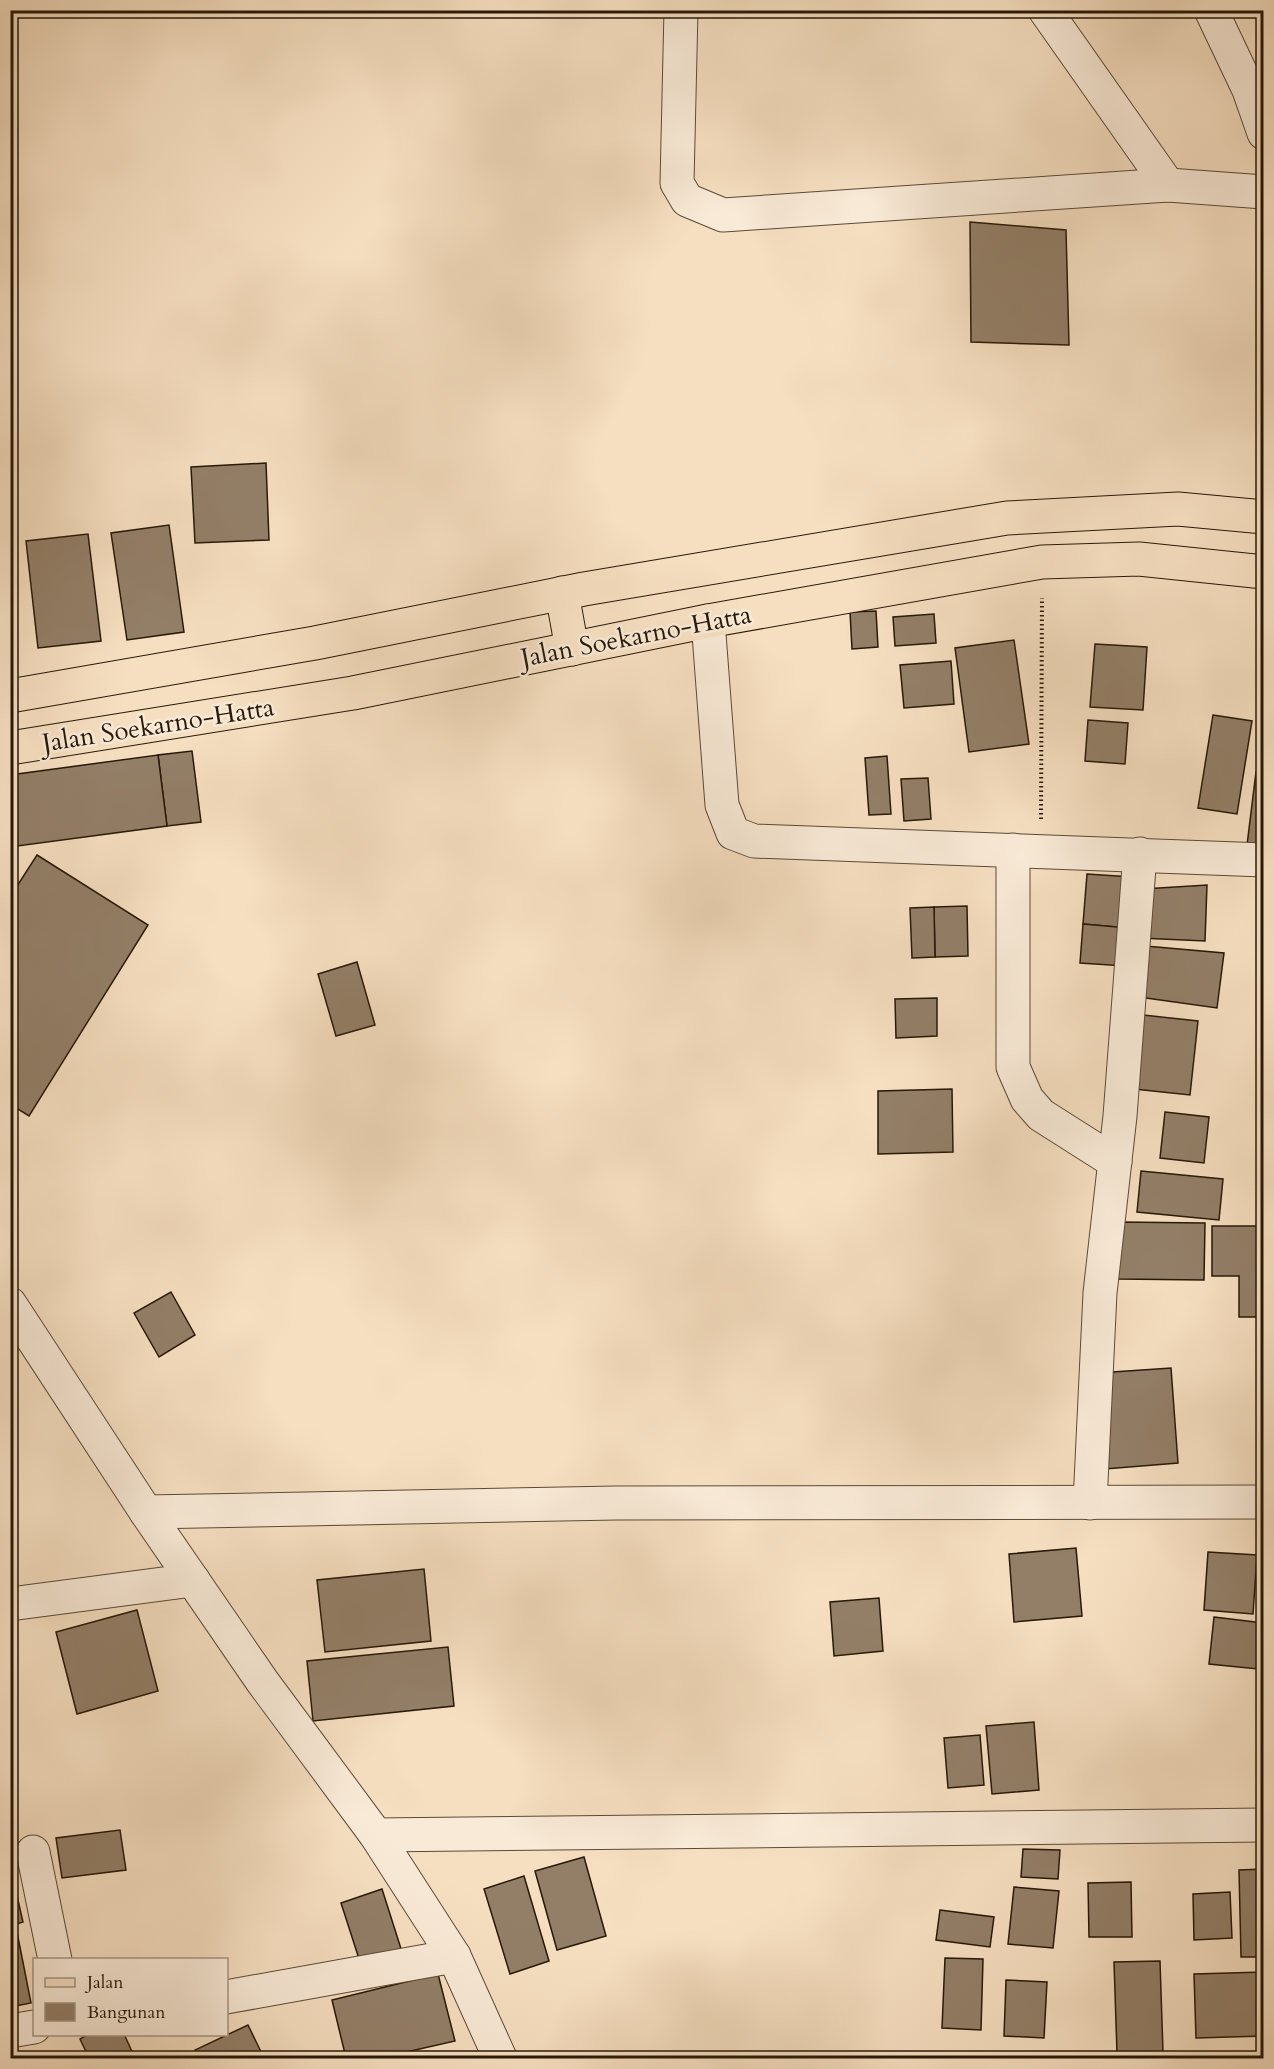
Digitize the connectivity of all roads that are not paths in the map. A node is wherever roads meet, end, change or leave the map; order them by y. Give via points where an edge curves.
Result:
1 (681, 10) edge
2 (1045, 10) edge
3 (1210, 10) edge
4 (1263, 133) edge
5 (1168, 185) junction
6 (1263, 192) edge
7 (1263, 517) edge
8 (1263, 572) edge
9 (562, 593) junction
10 (708, 621) junction
11 (572, 649) junction
12 (10, 696) edge
13 (10, 748) edge
14 (1027, 851) junction
15 (1140, 854) junction
16 (1263, 860) edge
17 (1115, 1162) junction
18 (10, 1304) edge
19 (1263, 1502) edge
20 (1090, 1503) junction
21 (146, 1512) junction
22 (193, 1580) junction
23 (10, 1605) edge
24 (1263, 1825) edge
25 (376, 1835) junction
26 (33, 1852) dead end
27 (454, 1956) junction
28 (55, 1958) edge
29 (228, 1996) edge
30 (33, 2027) edge
31 (10, 2031) edge
32 (500, 2058) edge

1 - 5 street via 677,183 687,200 723,215
2 - 5 street
3 - 4 street via 1249,90
5 - 6 street
7 - 9 main road, Jalan Soekarno-Hatta via 1178,509 1007,518
8 - 10 main road, Jalan Soekarno-Hatta via 1139,559 1042,562
9 - 11 main road
9 - 12 main road, Jalan Soekarno-Hatta via 315,643
10 - 11 main road, Jalan Soekarno-Hatta
10 - 14 street via 722,805 733,833 754,841
11 - 13 main road, Jalan Soekarno-Hatta via 353,693
14 - 15 street
14 - 17 street via 1013,1067 1027,1100 1041,1115
15 - 16 street
15 - 17 street
17 - 20 street via 1100,1293
18 - 21 street
19 - 20 street
20 - 21 street via 616,1503
21 - 22 street
22 - 23 street
22 - 25 street
24 - 25 street
25 - 27 street
26 - 28 street
27 - 29 street
27 - 32 street
30 - 31 street

